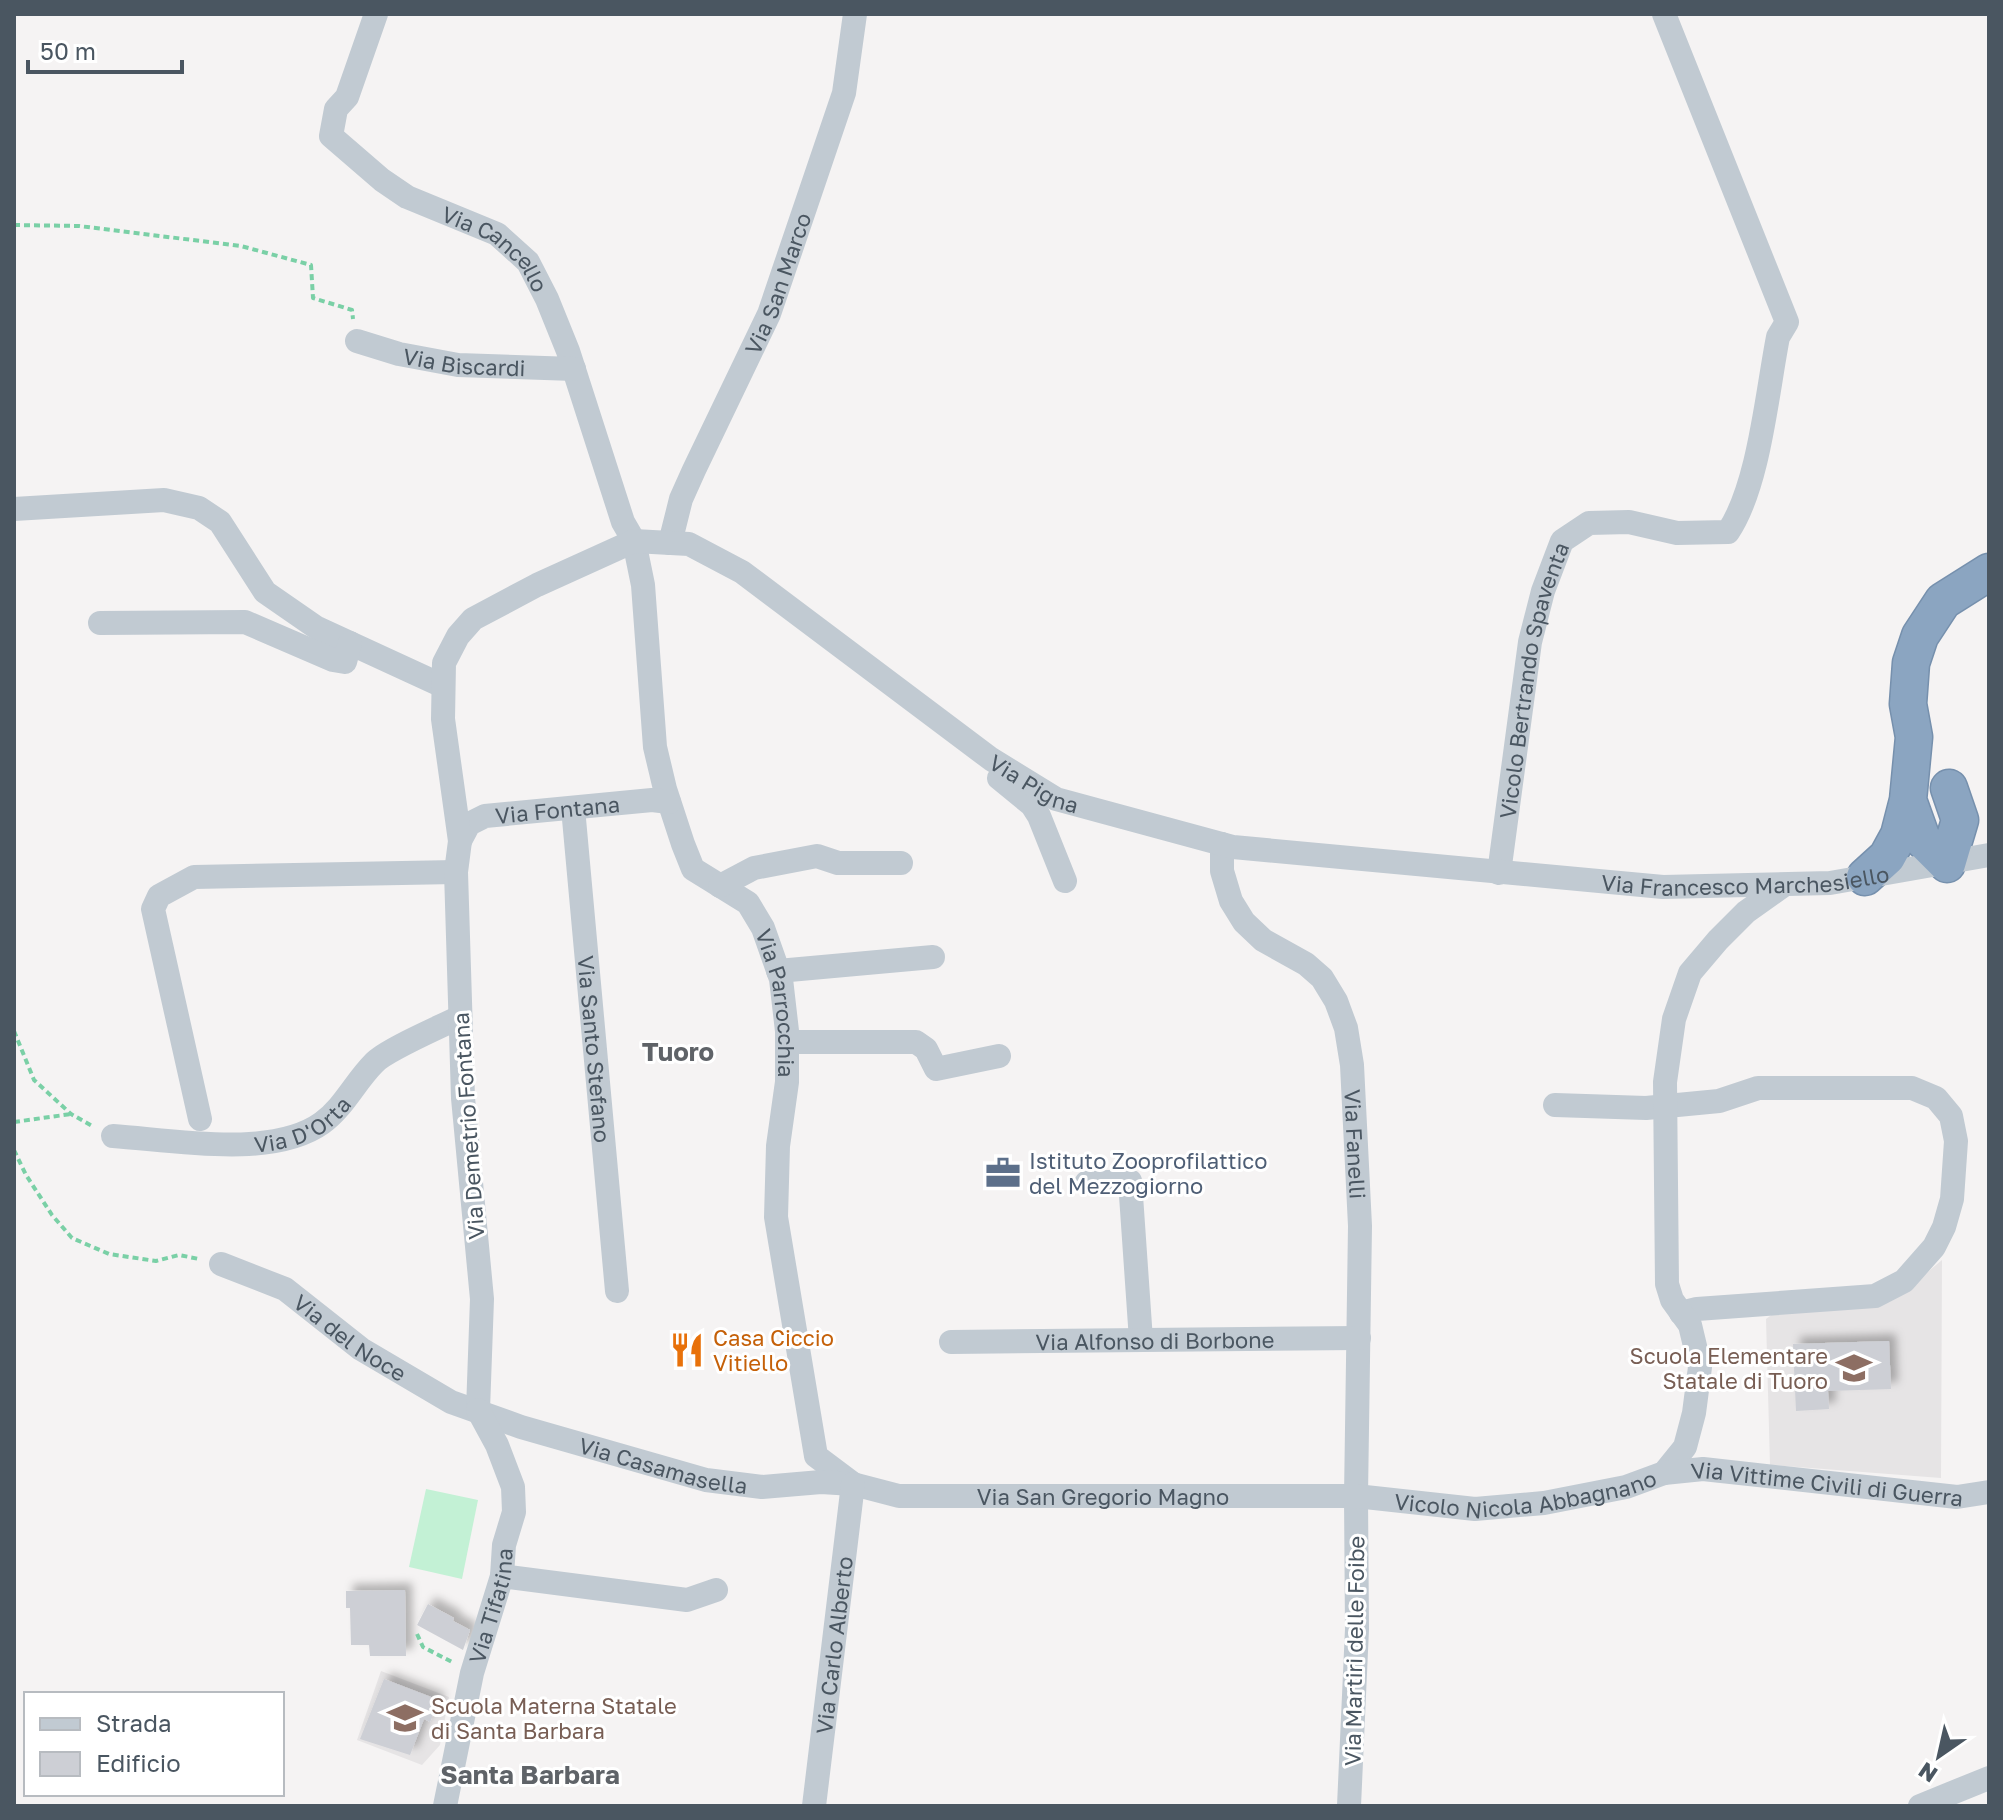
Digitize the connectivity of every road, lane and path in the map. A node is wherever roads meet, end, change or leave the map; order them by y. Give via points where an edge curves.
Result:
1 (376, 14) edge
2 (855, 14) edge
3 (1664, 14) edge
4 (14, 225) edge
5 (357, 341) joint
6 (574, 369) junction
7 (14, 509) edge
8 (634, 541) junction
9 (670, 543) junction
10 (1989, 572) edge
11 (100, 623) dead end
12 (350, 643) junction
13 (443, 686) junction
14 (896, 686) junction
15 (1914, 737) junction
16 (1949, 788) junction
17 (1908, 800) junction
18 (669, 802) junction
19 (573, 808) junction
20 (1989, 819) edge
21 (460, 841) junction
22 (1222, 844) junction
23 (1989, 855) edge
24 (901, 863) dead end
25 (1947, 864) junction
26 (456, 872) junction
27 (1499, 873) junction
28 (1865, 877) junction
29 (1065, 881) dead end
30 (1784, 885) junction
31 (720, 886) junction
32 (933, 957) dead end
33 (778, 971) junction
34 (460, 1017) junction
35 (14, 1031) edge
36 (787, 1042) junction
37 (999, 1056) dead end
38 (1555, 1105) dead end
39 (1666, 1106) junction
40 (71, 1114) junction
41 (200, 1119) dead end
42 (14, 1122) edge
43 (113, 1136) joint
44 (14, 1150) edge
45 (1086, 1183) dead end
46 (221, 1264) joint
47 (617, 1291) dead end
48 (1681, 1313) junction
49 (1359, 1338) junction
50 (1141, 1340) junction
51 (951, 1342) dead end
52 (478, 1410) junction
53 (1664, 1473) junction
54 (853, 1484) junction
55 (1989, 1492) edge
56 (1356, 1496) junction
57 (502, 1576) junction
58 (716, 1590) dead end
59 (417, 1634) dead end
60 (472, 1673) junction
61 (1989, 1778) edge
62 (445, 1806) edge
63 (814, 1806) edge
64 (1349, 1806) edge
65 (1920, 1806) edge

1 - 6 street, Via Cancello via 347,97 336,109 331,136 407,197 497,234 528,262
2 - 9 street, Via San Marco via 844,93 769,314 687,485
3 - 27 street, Vicolo Bertrando Spaventa via 1787,322 1778,337 1746,491 1728,532 1677,533 1629,522 1589,523 1562,541 1530,642
4 - 5 path via 79,226 241,246 311,265 313,298 352,310
5 - 6 street, Via Biscardi via 458,365
6 - 8 street, Via Cancello
7 - 12 street via 164,500 199,508 220,522 265,592 317,628
8 - 9 street, Via Pigna
8 - 13 street, Via Demetrio Fontana via 473,619 444,663
8 - 18 street, Via Parrocchia via 643,585 655,747
9 - 14 street, Via Pigna via 689,544 742,572
10 - 15 highway via 1943,601 1920,636 1911,663 1908,704
11 - 12 street via 245,622 345,662
12 - 13 street
13 - 21 street, Via Demetrio Fontana
14 - 22 street, Via Pigna via 991,759 1056,799
14 - 29 street via 926,721 1032,805
15 - 16 highway
15 - 17 highway
16 - 20 highway
16 - 25 highway via 1960,820
17 - 25 highway via 1922,839
17 - 28 highway via 1887,857
18 - 19 street, Via Fontana
18 - 31 street, Via Parrocchia via 693,869
19 - 21 street, Via Fontana via 485,816 469,824
19 - 47 street, Via Santo Stefano
21 - 26 street, Via Demetrio Fontana
22 - 27 street, Via Pigna
22 - 49 street, Via Fanelli via 1222,871 1244,922 1322,978 1346,1028 1360,1226
23 - 25 street, Via Francesco Marchesiello
24 - 31 street via 838,863 817,856 754,868
25 - 28 street, Via Francesco Marchesiello
26 - 34 street, Via Demetrio Fontana
26 - 41 street via 194,877 159,896 153,909
27 - 30 street, Via Francesco Marchesiello via 1663,887
28 - 30 street, Via Francesco Marchesiello
30 - 39 street, Vicolo Nicola Abbagnano via 1746,912 1690,973 1674,1019
31 - 33 street, Via Parrocchia via 748,903
32 - 33 street
33 - 36 street, Via Parrocchia
34 - 43 street, Via D'Orta via 375,1061 322,1123 287,1140 240,1145
34 - 52 street, Via Demetrio Fontana via 482,1299
35 - 40 path via 34,1080
36 - 37 street via 916,1042 936,1069
36 - 54 street, Via Parrocchia via 776,1217 816,1456
38 - 39 street
39 - 48 street, Vicolo Nicola Abbagnano via 1667,1284
39 - 48 street via 1719,1101 1758,1088 1912,1088 1936,1098 1951,1116 1956,1141 1952,1199 1944,1227 1904,1281 1875,1296
40 - 42 path
40 - 43 path
44 - 46 path via 52,1215 72,1238 109,1254 156,1261 179,1255
45 - 50 street via 1130,1181
46 - 52 street, Via del Noce via 285,1289 361,1349 451,1402
48 - 53 street, Vicolo Nicola Abbagnano via 1690,1325 1700,1367 1685,1447
49 - 50 street, Via Alfonso di Borbone
49 - 56 street, Via Fanelli
50 - 51 street, Via Alfonso di Borbone
52 - 54 street, Via Casamasella via 706,1480 762,1487
52 - 57 street, Via Tifatina via 513,1487 514,1512
53 - 55 street, Via Vittime Civili di Guerra via 1703,1469 1957,1497
53 - 56 street, Vicolo Nicola Abbagnano via 1626,1487 1480,1509
54 - 56 street, Via San Gregorio Magno via 899,1496
54 - 63 street, Via Carlo Alberto
56 - 64 street, Via Martiri delle Foibe via 1357,1629
57 - 58 street via 687,1600
57 - 60 street, Via Tifatina
59 - 60 path via 423,1647
60 - 62 street, Via Tifatina
61 - 65 street

